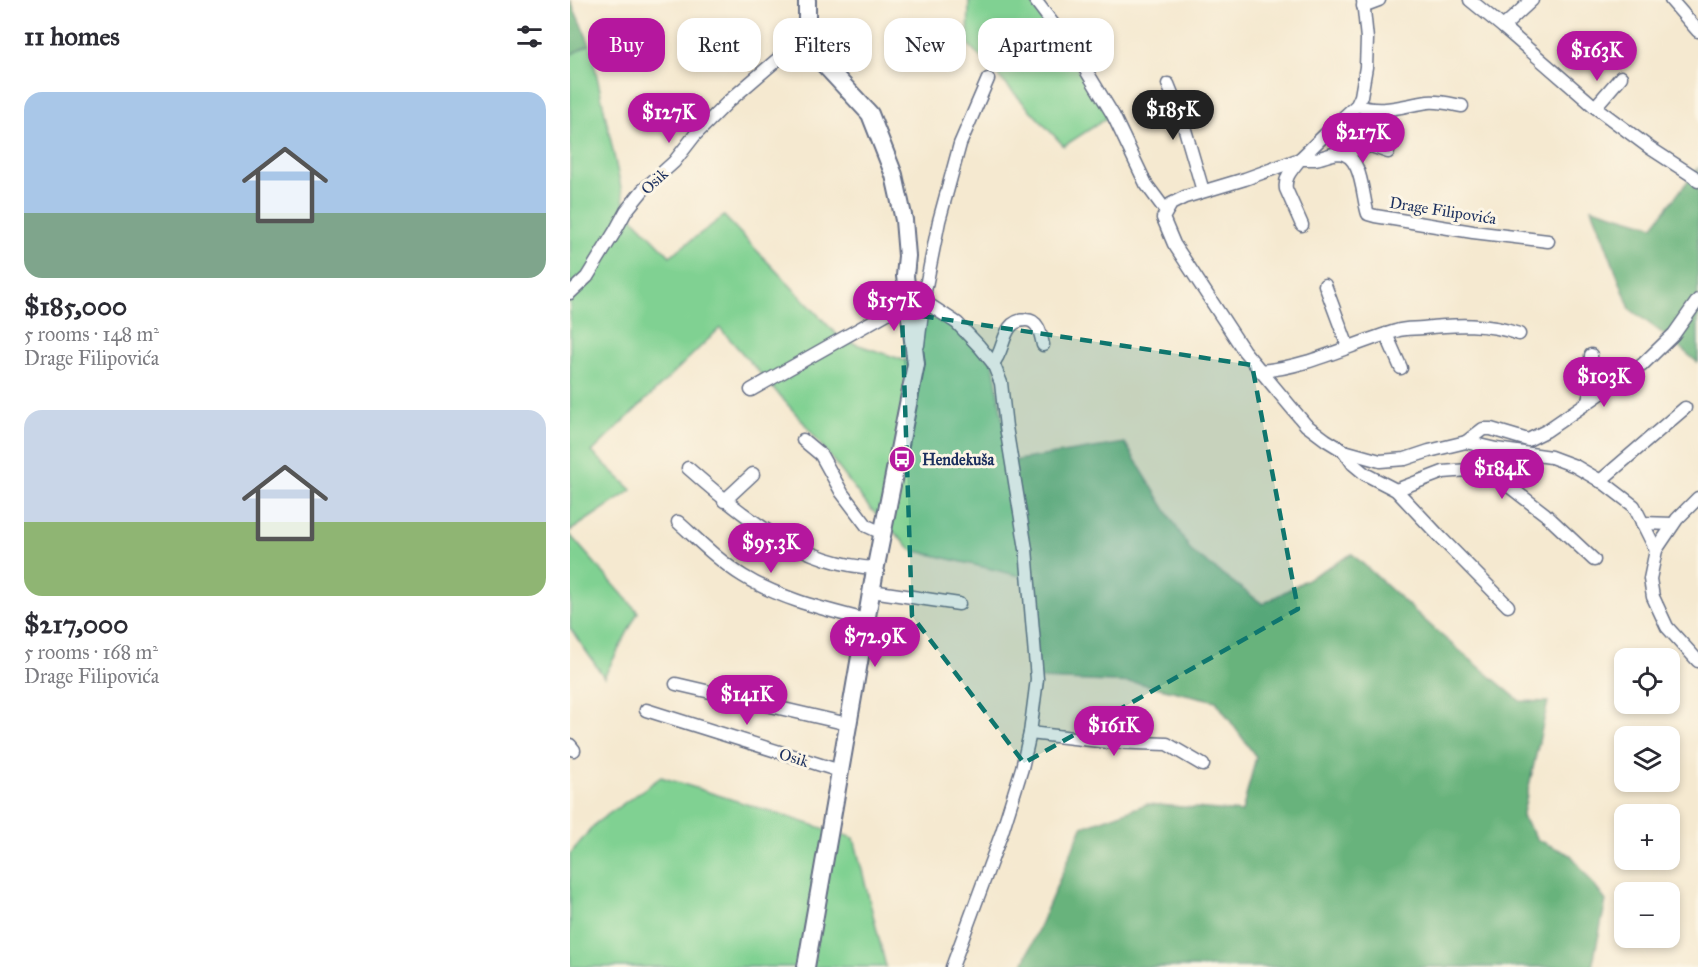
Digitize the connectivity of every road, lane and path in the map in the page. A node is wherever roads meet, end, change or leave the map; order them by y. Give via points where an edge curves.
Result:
1 (807, 0) edge
2 (1035, 0) edge
3 (1378, 0) edge
4 (1470, 0) edge
5 (1532, 0) edge
6 (1673, 1) edge
7 (1363, 3) edge
8 (807, 18) edge
9 (1503, 27) junction
10 (1698, 32) edge
11 (773, 63) edge
12 (830, 72) edge
13 (1621, 77) dead end
14 (988, 79) dead end
15 (1168, 84) dead end
16 (1358, 105) junction
17 (1462, 106) dead end
18 (1595, 107) junction
19 (1388, 152) dead end
20 (1340, 153) junction
21 (1300, 159) junction
22 (1698, 181) edge
23 (1203, 191) junction
24 (1166, 211) junction
25 (1302, 225) dead end
26 (1548, 241) dead end
27 (1325, 285) dead end
28 (570, 292) edge
29 (907, 299) junction
30 (1698, 300) edge
31 (1519, 333) dead end
32 (1386, 334) junction
33 (1043, 345) dead end
34 (1348, 347) junction
35 (1591, 355) dead end
36 (993, 363) junction
37 (916, 364) junction
38 (1401, 368) dead end
39 (1260, 371) junction
40 (751, 390) dead end
41 (1588, 401) junction
42 (1685, 408) dead end
43 (803, 440) dead end
44 (1466, 442) junction
45 (1344, 451) junction
46 (688, 468) dead end
47 (753, 474) dead end
48 (1600, 481) junction
49 (1396, 490) junction
50 (1698, 498) edge
51 (724, 501) junction
52 (678, 522) dead end
53 (1642, 523) junction
54 (1673, 524) junction
55 (882, 533) junction
56 (1656, 550) junction
57 (1594, 560) dead end
58 (876, 568) junction
59 (872, 591) junction
60 (959, 604) dead end
61 (1508, 606) dead end
62 (866, 620) junction
63 (1698, 661) edge
64 (676, 684) dead end
65 (646, 710) dead end
66 (848, 724) junction
67 (1030, 733) junction
68 (1203, 765) dead end
69 (840, 771) junction
70 (806, 967) edge
71 (952, 967) edge

1 - 8 main road
2 - 24 street via 1078,57 1113,115 1146,184
3 - 7 street
4 - 9 street
5 - 9 street
6 - 10 street
7 - 16 street via 1366,67
9 - 18 street
11 - 28 street, Osik via 729,101 643,190 587,277
12 - 29 main road via 870,114 894,175 907,256
13 - 18 street
14 - 37 street, bridge via 960,144 939,221
15 - 23 street
16 - 17 street via 1392,109 1439,102
16 - 21 street
18 - 22 street
19 - 20 street via 1371,146
20 - 21 street
20 - 26 street, Drage Filipovića via 1358,170 1368,214
21 - 23 street
21 - 25 street via 1285,182
23 - 24 street via 1171,204
24 - 39 street via 1162,218 1174,244
27 - 34 street
29 - 36 street via 928,304 957,323
29 - 37 main road
29 - 40 street
30 - 41 street via 1674,334 1642,365
31 - 32 street via 1500,327 1450,325
32 - 34 street
32 - 38 street
33 - 36 street via 1034,323 1016,322
34 - 39 street via 1317,359
35 - 41 street via 1592,386
36 - 67 street via 1001,383 1026,549 1037,679
37 - 55 main road
39 - 45 street via 1306,424
41 - 44 street via 1528,440 1483,429
42 - 48 street
43 - 55 street via 821,455 842,493 867,526
44 - 45 street via 1405,459 1380,461
44 - 48 street via 1551,457
45 - 49 street via 1365,474
46 - 51 street
47 - 51 street
48 - 53 street via 1634,506
49 - 57 street via 1443,472 1468,470 1497,477 1545,514
49 - 61 street
50 - 54 street
51 - 58 street via 791,545 821,558
52 - 62 street via 743,576 776,593
53 - 54 street
53 - 56 street
54 - 56 street
55 - 58 main road
56 - 63 street via 1650,579 1653,597 1667,627
58 - 59 main road
59 - 60 street
59 - 62 main road
62 - 66 main road
64 - 66 street
65 - 69 street, Osik
66 - 69 main road
67 - 68 street via 1167,744
67 - 71 street via 1002,832
69 - 70 main road

